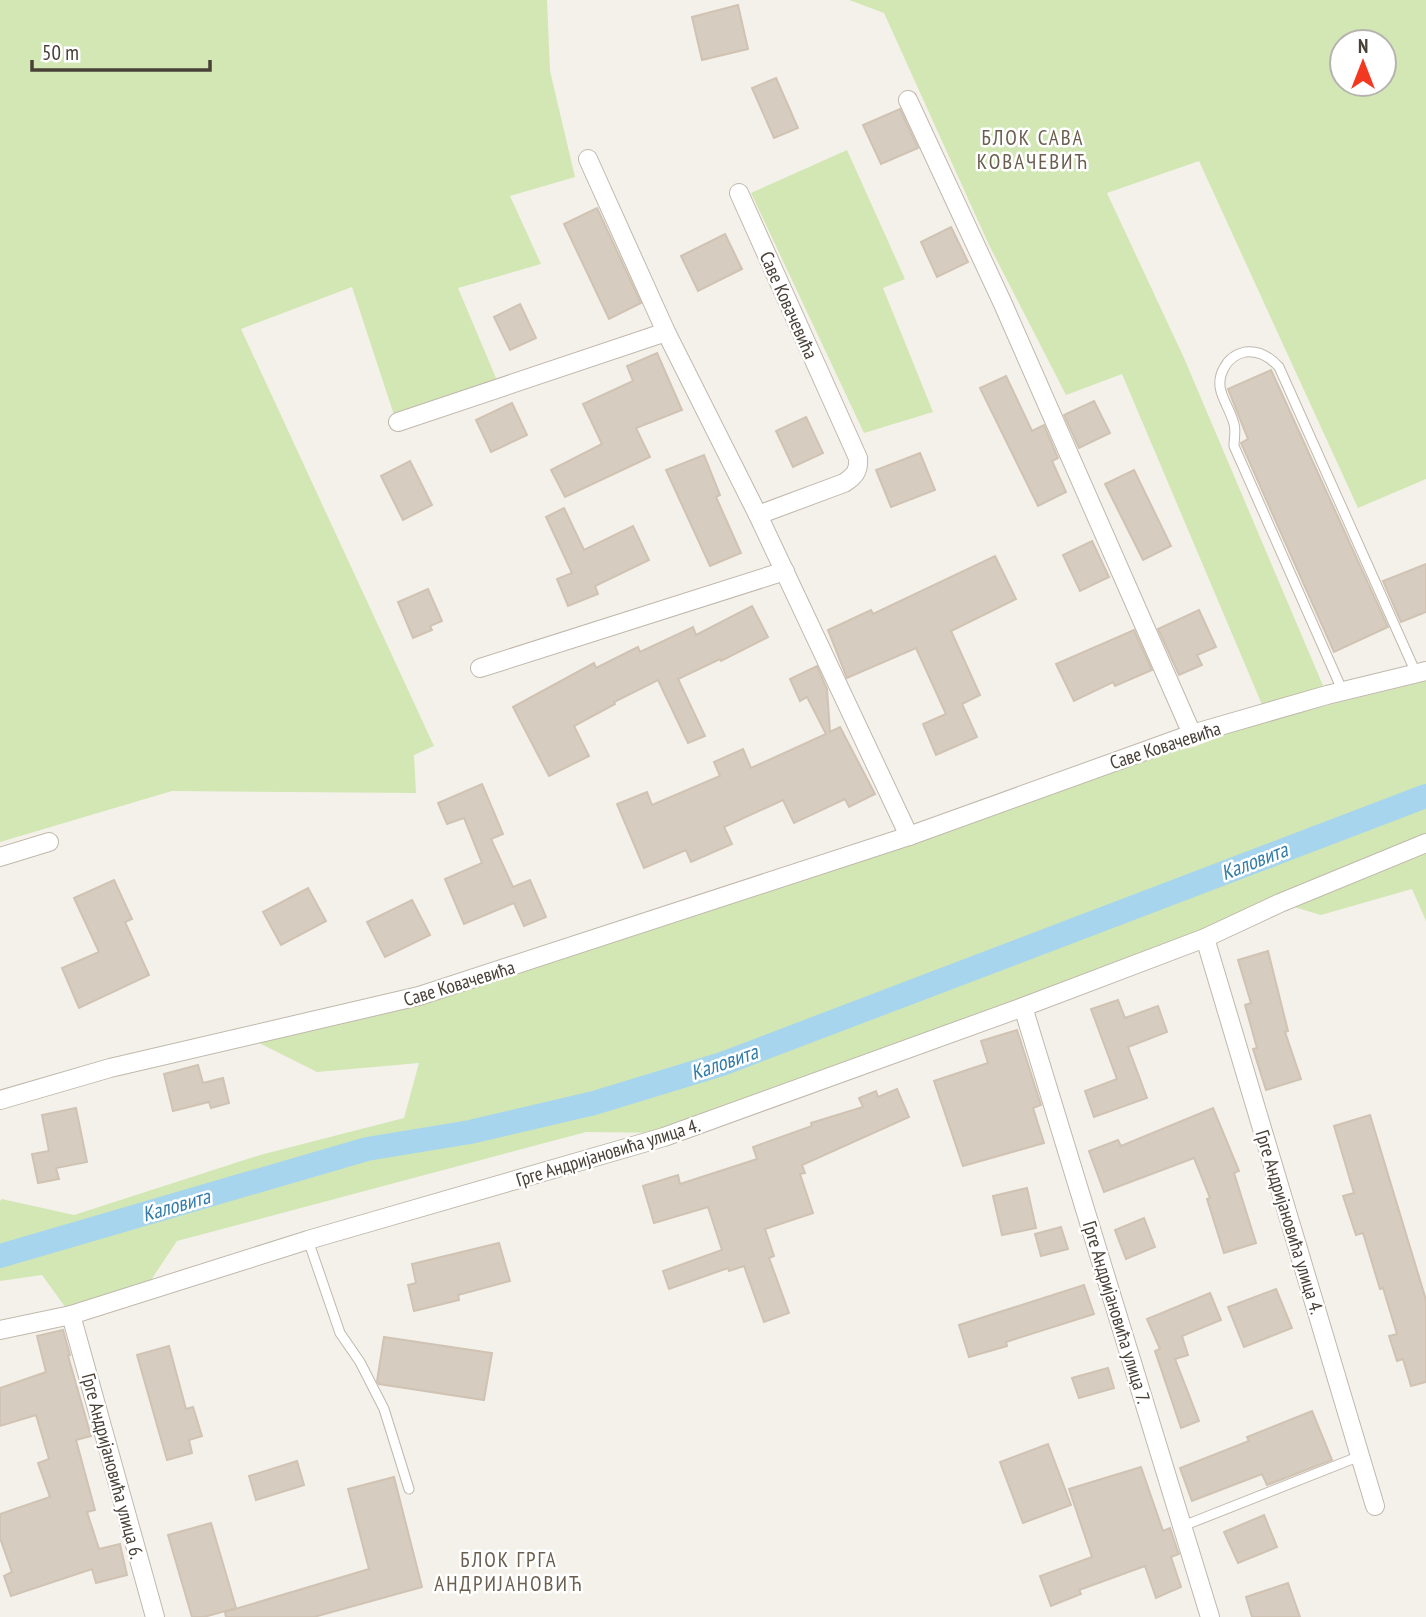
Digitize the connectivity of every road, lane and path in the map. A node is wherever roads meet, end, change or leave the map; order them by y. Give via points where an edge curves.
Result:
1 (908, 100) dead end
2 (588, 159) dead end
3 (739, 193) dead end
4 (666, 332) junction
5 (398, 422) dead end
6 (758, 515) junction
7 (785, 571) junction
8 (480, 668) dead end
9 (1421, 672) edge
10 (1343, 692) junction
11 (1192, 734) junction
12 (909, 836) junction
13 (49, 842) dead end
14 (1426, 843) edge
15 (0, 857) edge
16 (1205, 937) junction
17 (1023, 1007) junction
18 (0, 1100) edge
19 (308, 1240) junction
20 (71, 1315) junction
21 (0, 1331) edge
22 (1360, 1456) junction
23 (408, 1489) dead end
24 (1375, 1506) dead end
25 (1183, 1526) junction
26 (155, 1617) edge
27 (1210, 1617) edge

1 - 11 street via 1003,303
2 - 4 street
3 - 6 street, Саве Ковачевића via 859,464 854,476 844,483
4 - 5 street
4 - 6 street
6 - 7 street
7 - 8 street
7 - 12 street
9 - 10 street, Саве Ковачевића
9 - 10 lane via 1279,367 1261,353 1245,352 1226,364 1219,377 1220,393 1235,427 1234,446
10 - 11 street, Саве Ковачевића
11 - 12 street, Саве Ковачевића
12 - 18 street, Саве Ковачевића via 419,996 110,1068
13 - 15 street
14 - 16 street, Грге Андријановића улица 4.
16 - 17 street, Грге Андријановића улица 4.
16 - 22 street, Грге Андријановића улица 4.
17 - 19 street, Грге Андријановића улица 4. via 664,1137
17 - 25 street, Грге Андријановића улица 7.
19 - 20 street, Грге Андријановића улица 4.
19 - 23 lane via 340,1333 384,1409
20 - 21 street, Грге Андријановића улица 4.
20 - 26 street, Грге Андријановића улица 6.
22 - 24 street, Грге Андријановића улица 4.
22 - 25 lane
25 - 27 street, Грге Андријановића улица 7.

